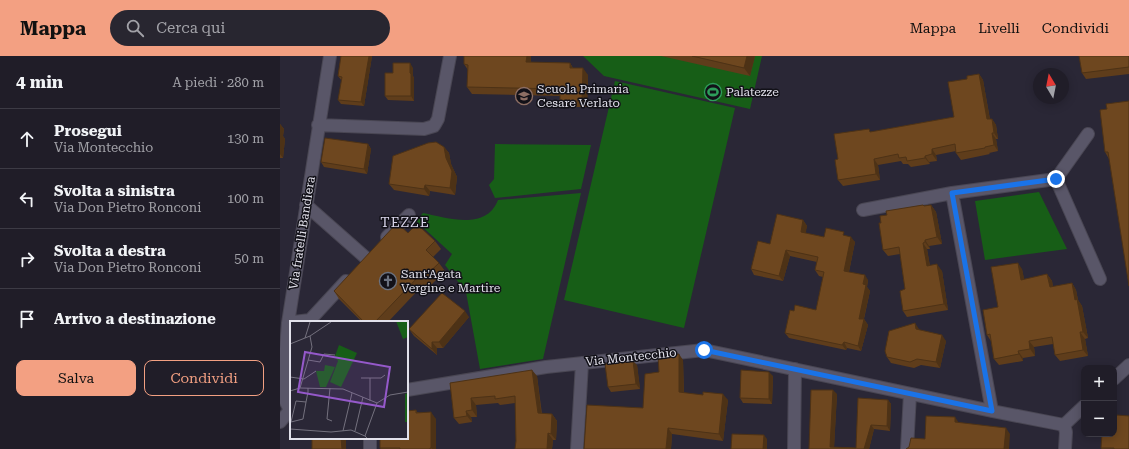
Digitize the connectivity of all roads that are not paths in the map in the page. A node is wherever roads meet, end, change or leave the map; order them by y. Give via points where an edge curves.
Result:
1 (330, 56) edge
2 (450, 56) edge
3 (318, 125) junction
4 (1088, 134) dead end
5 (1056, 179) junction
6 (952, 193) junction
7 (306, 205) junction
8 (863, 210) dead end
9 (409, 215) dead end
10 (361, 264) junction
11 (1100, 279) dead end
12 (303, 321) edge
13 (288, 323) edge
14 (582, 363) junction
15 (1129, 365) edge
16 (796, 369) junction
17 (1117, 376) edge
18 (408, 390) edge
19 (910, 394) junction
20 (290, 408) edge
21 (1081, 409) edge
22 (290, 411) edge
23 (992, 411) junction
24 (280, 422) edge
25 (1064, 425) junction
26 (577, 449) edge
27 (794, 449) edge
28 (907, 449) edge
29 (1065, 449) edge

1 - 3 street, Via fratelli Bandiera
2 - 3 street via 438,119 434,126 424,129
3 - 7 street, Via fratelli Bandiera
4 - 5 street
5 - 6 street
5 - 11 street
6 - 8 street
6 - 23 street
7 - 10 street
7 - 13 street, Via fratelli Bandiera
9 - 10 street
10 - 12 street via 310,320
13 - 20 street, Via fratelli Bandiera via 283,387 284,398
14 - 16 street, Via Montecchio via 704,350
14 - 18 street, Via Montecchio via 516,371
14 - 26 street
15 - 17 street
16 - 19 street, Via Montecchio
16 - 27 street
19 - 23 street, Via Montecchio
19 - 28 street
21 - 25 street
22 - 24 street
23 - 25 street, Via Montecchio
25 - 29 street

